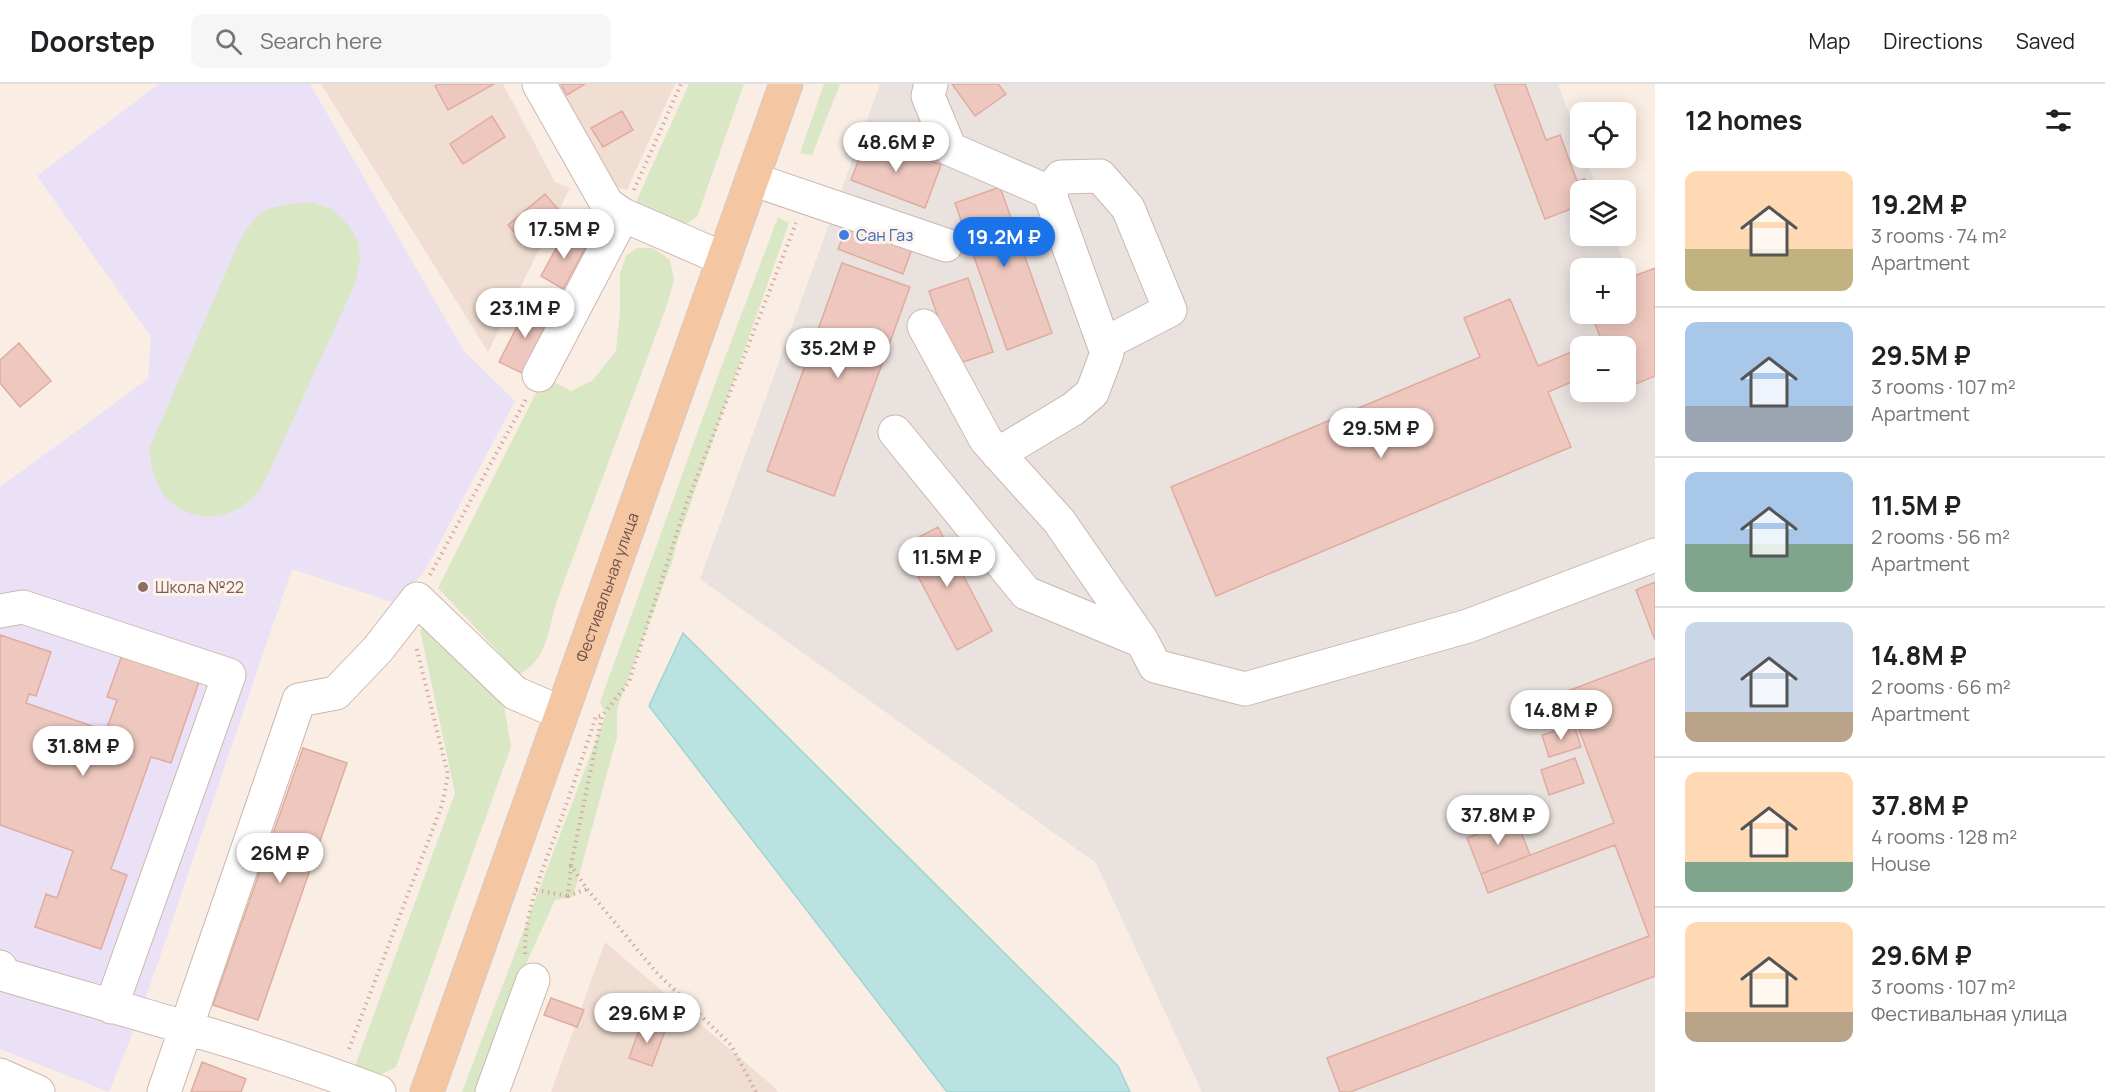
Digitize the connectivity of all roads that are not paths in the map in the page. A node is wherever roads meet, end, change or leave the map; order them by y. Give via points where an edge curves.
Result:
1 (539, 84) edge
2 (786, 84) edge
3 (931, 84) edge
4 (752, 179) junction
5 (1049, 192) junction
6 (623, 215) junction
7 (946, 245) dead end
8 (724, 259) junction
9 (924, 326) dead end
10 (1104, 344) junction
11 (539, 375) road end
12 (895, 432) dead end
13 (998, 454) junction
14 (1655, 555) edge
15 (0, 611) edge
16 (1142, 641) junction
17 (561, 713) junction
18 (0, 968) edge
19 (533, 980) road end
20 (111, 1007) junction
21 (187, 1028) junction
22 (0, 1075) edge
23 (38, 1092) edge
24 (164, 1092) edge
25 (380, 1092) edge
26 (427, 1092) edge
27 (492, 1092) edge

1 - 6 street via 607,204
2 - 4 main road, Фестивальная улица
3 - 5 street via 928,96 950,149
4 - 7 street
4 - 8 main road, Фестивальная улица
5 - 10 street
5 - 10 street via 1062,177 1100,176 1128,208 1170,310
6 - 8 street
6 - 11 street
8 - 17 main road, Фестивальная улица
9 - 13 street via 986,440
10 - 13 street via 1107,353 1092,393
12 - 16 street via 1026,593
13 - 16 street via 1059,521
14 - 16 street via 1468,626 1245,689 1155,666
15 - 20 street via 23,607 229,675
17 - 21 street via 515,693 417,599 378,649 336,693 299,700
17 - 26 main road, Фестивальная улица
18 - 20 street via 4,975
19 - 27 street
20 - 21 street
21 - 24 street
21 - 25 street
22 - 23 street

